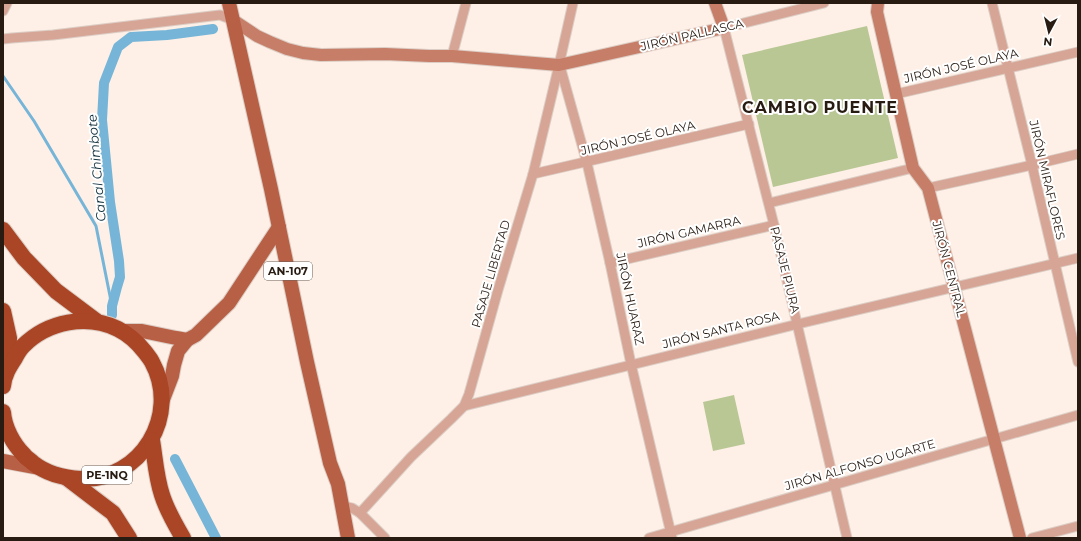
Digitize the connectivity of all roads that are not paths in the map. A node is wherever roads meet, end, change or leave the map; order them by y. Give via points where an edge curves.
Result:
1 (7, 3) edge
2 (229, 3) edge
3 (466, 3) edge
4 (573, 3) edge
5 (715, 3) edge
6 (824, 3) edge
7 (878, 3) edge
8 (992, 3) edge
9 (3, 12) edge
10 (233, 20) junction
11 (724, 28) junction
12 (3, 39) edge
13 (1078, 52) edge
14 (452, 56) junction
15 (559, 65) junction
16 (1008, 68) junction
17 (896, 94) junction
18 (749, 124) junction
19 (1078, 154) edge
20 (587, 162) junction
21 (1032, 165) junction
22 (913, 168) junction
23 (533, 174) junction
24 (928, 188) junction
25 (769, 203) junction
26 (774, 225) junction
27 (279, 227) junction
28 (3, 230) edge
29 (1078, 258) edge
30 (610, 263) junction
31 (1055, 264) junction
32 (954, 287) junction
33 (3, 312) edge
34 (96, 322) junction
35 (798, 324) junction
36 (123, 331) junction
37 (187, 340) junction
38 (1076, 341) edge
39 (1078, 362) edge
40 (631, 364) junction
41 (8, 368) junction
42 (3, 386) edge
43 (162, 402) junction
44 (464, 406) junction
45 (3, 412) edge
46 (1078, 415) edge
47 (994, 439) junction
48 (152, 440) junction
49 (3, 461) edge
50 (41, 468) junction
51 (67, 478) junction
52 (835, 485) junction
53 (342, 506) junction
54 (360, 513) junction
55 (1078, 526) edge
56 (671, 535) edge
57 (129, 538) edge
58 (183, 538) edge
59 (348, 538) edge
60 (385, 538) edge
61 (649, 538) edge
62 (847, 538) edge
63 (1020, 538) edge
64 (1032, 538) edge

1 - 9 street
2 - 10 main road, AN-107
3 - 14 street
4 - 15 street, PASAJE LIBERTAD
5 - 11 street, PASAJE PIURA
6 - 11 street, JIRÓN PALLASCA
7 - 17 street, JIRÓN CENTRAL via 877,12
8 - 16 street, JIRÓN MIRAFLORES
10 - 12 street via 220,15
10 - 14 street, JIRÓN PALLASCA via 270,42 303,54
10 - 27 main road, AN-107
11 - 15 street, JIRÓN PALLASCA
11 - 18 street, PASAJE PIURA
13 - 16 street, JIRÓN JOSÉ OLAYA
14 - 15 street, JIRÓN PALLASCA
15 - 20 street, JIRÓN HUARAZ
15 - 23 street, PASAJE LIBERTAD
16 - 17 street, JIRÓN JOSÉ OLAYA
16 - 21 street, JIRÓN MIRAFLORES
17 - 22 street, JIRÓN CENTRAL
18 - 20 street, JIRÓN JOSÉ OLAYA
18 - 25 street, PASAJE PIURA
19 - 21 street
20 - 23 street, JIRÓN JOSÉ OLAYA
20 - 30 street, JIRÓN HUARAZ
21 - 24 street
21 - 31 street, JIRÓN MIRAFLORES
22 - 24 street, JIRÓN CENTRAL
22 - 25 street
23 - 44 street, PASAJE LIBERTAD
24 - 32 street, JIRÓN CENTRAL
25 - 26 street, PASAJE PIURA
26 - 30 street, JIRÓN GAMARRA
26 - 35 street, PASAJE PIURA
27 - 37 main road via 229,303 196,335
27 - 53 main road, AN-107 via 328,456 338,484
28 - 34 highway, PE-1NQ via 24,258 56,291
29 - 31 street, JIRÓN SANTA ROSA
30 - 40 street, JIRÓN HUARAZ
31 - 32 street, JIRÓN SANTA ROSA
31 - 38 street, JIRÓN MIRAFLORES
32 - 35 street, JIRÓN SANTA ROSA
32 - 47 street, JIRÓN CENTRAL
33 - 41 highway, PE-1NQ via 9,338
34 - 36 highway, PE-1NQ
34 - 41 highway, PE-1NQ via 69,321 44,330 23,346
35 - 40 street, JIRÓN SANTA ROSA
35 - 52 street, PASAJE PIURA
36 - 37 main road via 142,331
36 - 43 highway, PE-1NQ via 139,344 152,362 160,381
37 - 43 main road via 178,351
38 - 39 street, JIRÓN MIRAFLORES
40 - 44 street, JIRÓN SANTA ROSA
40 - 56 street, JIRÓN HUARAZ
41 - 42 highway, PE-1NQ
43 - 48 highway, PE-1NQ via 159,422
44 - 54 street, PASAJE LIBERTAD via 411,457
45 - 50 highway, PE-1NQ via 11,438 24,455
46 - 47 street, JIRÓN ALFONSO UGARTE
47 - 52 street, JIRÓN ALFONSO UGARTE
47 - 63 street, JIRÓN CENTRAL
48 - 51 highway, PE-1NQ via 136,459 116,472 92,479
48 - 58 highway, PE-1NQ via 162,497
49 - 50 main road
50 - 51 highway, PE-1NQ via 53,475
51 - 57 highway, PE-1NQ via 113,513
52 - 56 street, JIRÓN ALFONSO UGARTE
52 - 62 street, PASAJE PIURA
53 - 54 street
53 - 59 main road, AN-107
54 - 60 street
55 - 64 street
56 - 61 street, JIRÓN ALFONSO UGARTE

